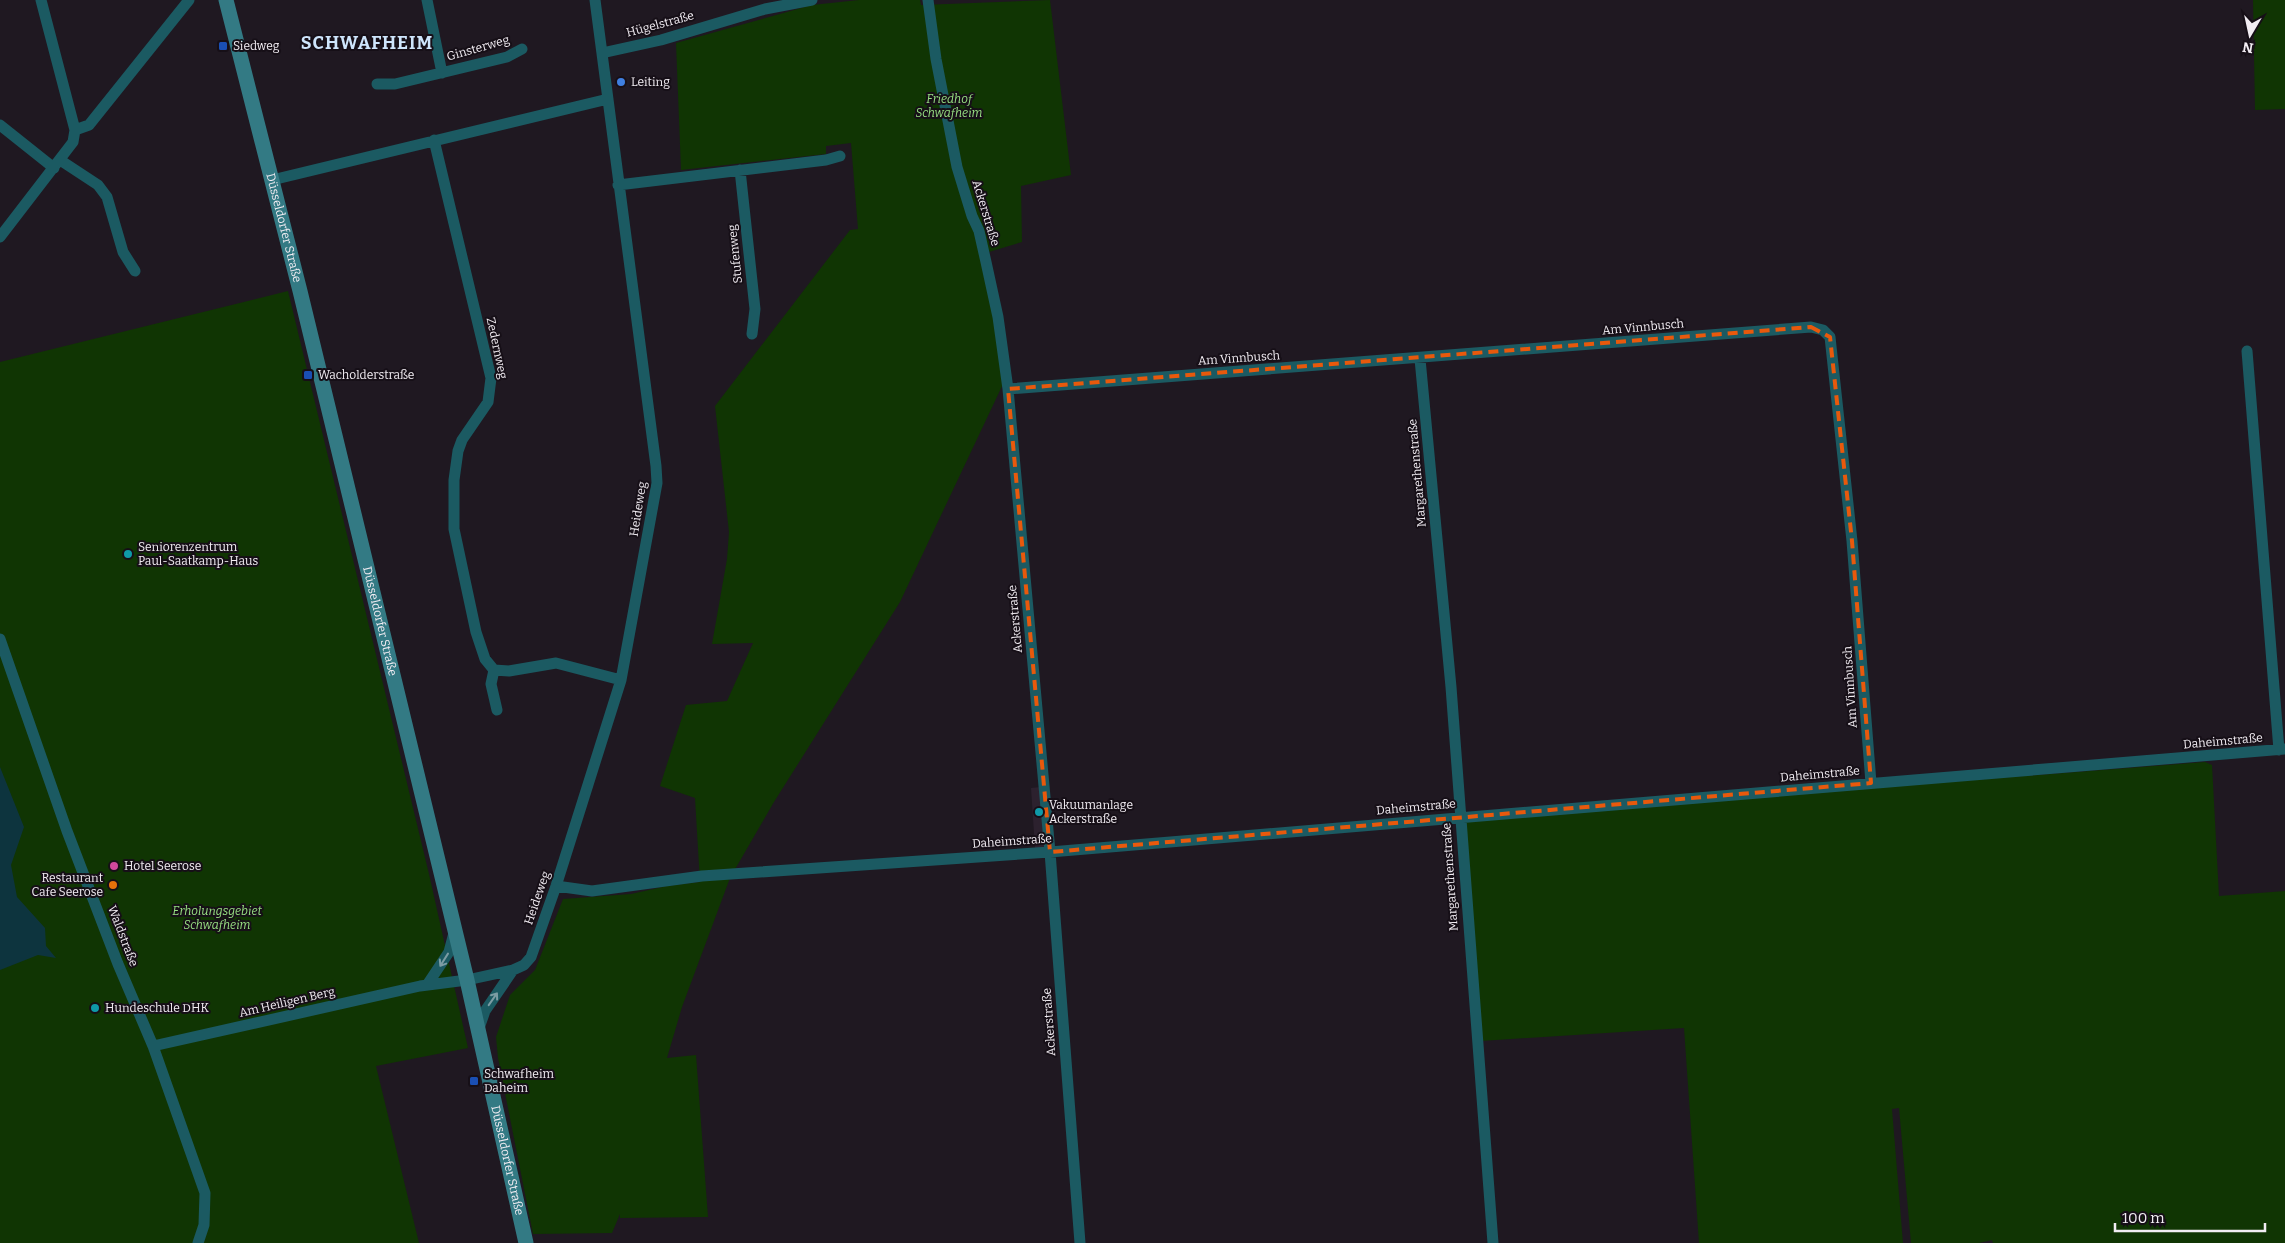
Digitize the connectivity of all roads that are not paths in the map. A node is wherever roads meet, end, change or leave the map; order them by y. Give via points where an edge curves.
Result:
1 (41, 0) edge
2 (189, 0) edge
3 (226, 0) edge
4 (427, 0) edge
5 (595, 0) edge
6 (812, 0) edge
7 (928, 0) edge
8 (522, 50) dead end
9 (602, 53) junction
10 (442, 73) junction
11 (377, 84) dead end
12 (608, 99) junction
13 (0, 126) edge
14 (76, 130) junction
15 (434, 140) junction
16 (840, 156) dead end
17 (57, 164) junction
18 (740, 170) junction
19 (272, 180) junction
20 (618, 185) junction
21 (0, 237) edge
22 (135, 270) dead end
23 (752, 334) dead end
24 (2247, 351) dead end
25 (1420, 359) junction
26 (1008, 389) junction
27 (0, 639) edge
28 (494, 670) junction
29 (621, 680) junction
30 (497, 710) dead end
31 (2282, 750) edge
32 (1871, 783) junction
33 (1459, 817) junction
34 (1050, 852) junction
35 (556, 886) junction
36 (454, 933) junction
37 (513, 970) junction
38 (467, 980) junction
39 (427, 985) junction
40 (478, 1031) junction
41 (153, 1046) junction
42 (198, 1243) edge
43 (526, 1243) edge
44 (1080, 1243) edge
45 (1493, 1243) edge

1 - 14 street
2 - 14 street via 89,125
3 - 19 main road, Düsseldorfer Straße
4 - 10 street, Ginsterweg
5 - 9 street, Heideweg
6 - 9 street, Hügelstraße via 765,9 661,40
7 - 26 street, Ackerstraße via 957,167 979,231 998,317
8 - 10 street, Ginsterweg
9 - 12 street, Heideweg
10 - 11 street, Ginsterweg via 396,84
12 - 15 street
12 - 20 street, Heideweg
13 - 17 street
14 - 17 street via 73,142
15 - 19 street
15 - 28 street, Zedernweg via 491,378 488,402 458,451 454,528 476,632 485,659
16 - 18 street
17 - 21 street
17 - 22 street via 98,185 108,197 123,252
18 - 20 street
18 - 23 street, Stufenweg via 755,309
19 - 36 main road, Düsseldorfer Straße
20 - 29 street, Heideweg via 657,482
24 - 31 street, Daheimstraße
25 - 26 street, Am Vinnbusch
25 - 32 street, Am Vinnbusch via 1811,327 1823,330 1830,337 1852,541
25 - 33 street, Margarethenstraße via 1451,687
26 - 34 street, Ackerstraße
27 - 41 street, Waldstraße via 67,831
28 - 29 street via 509,671 556,663
28 - 30 street via 491,684
29 - 35 street, Heideweg
31 - 32 street, Daheimstraße
32 - 33 street, Daheimstraße
33 - 34 street, Daheimstraße
33 - 45 street, Margarethenstraße
34 - 35 street, Daheimstraße via 702,876 592,891
34 - 44 street, Ackerstraße
35 - 37 street, Heideweg via 531,957
36 - 38 main road, Düsseldorfer Straße
36 -> 39 street via 449,952
37 - 38 street, Heideweg
40 -> 37 street, Heideweg via 485,1011
38 - 39 street, Am Heiligen Berg
38 - 40 main road, Düsseldorfer Straße
39 - 41 street, Am Heiligen Berg
40 - 43 main road, Düsseldorfer Straße
41 - 42 street, Waldstraße via 205,1193 204,1225

